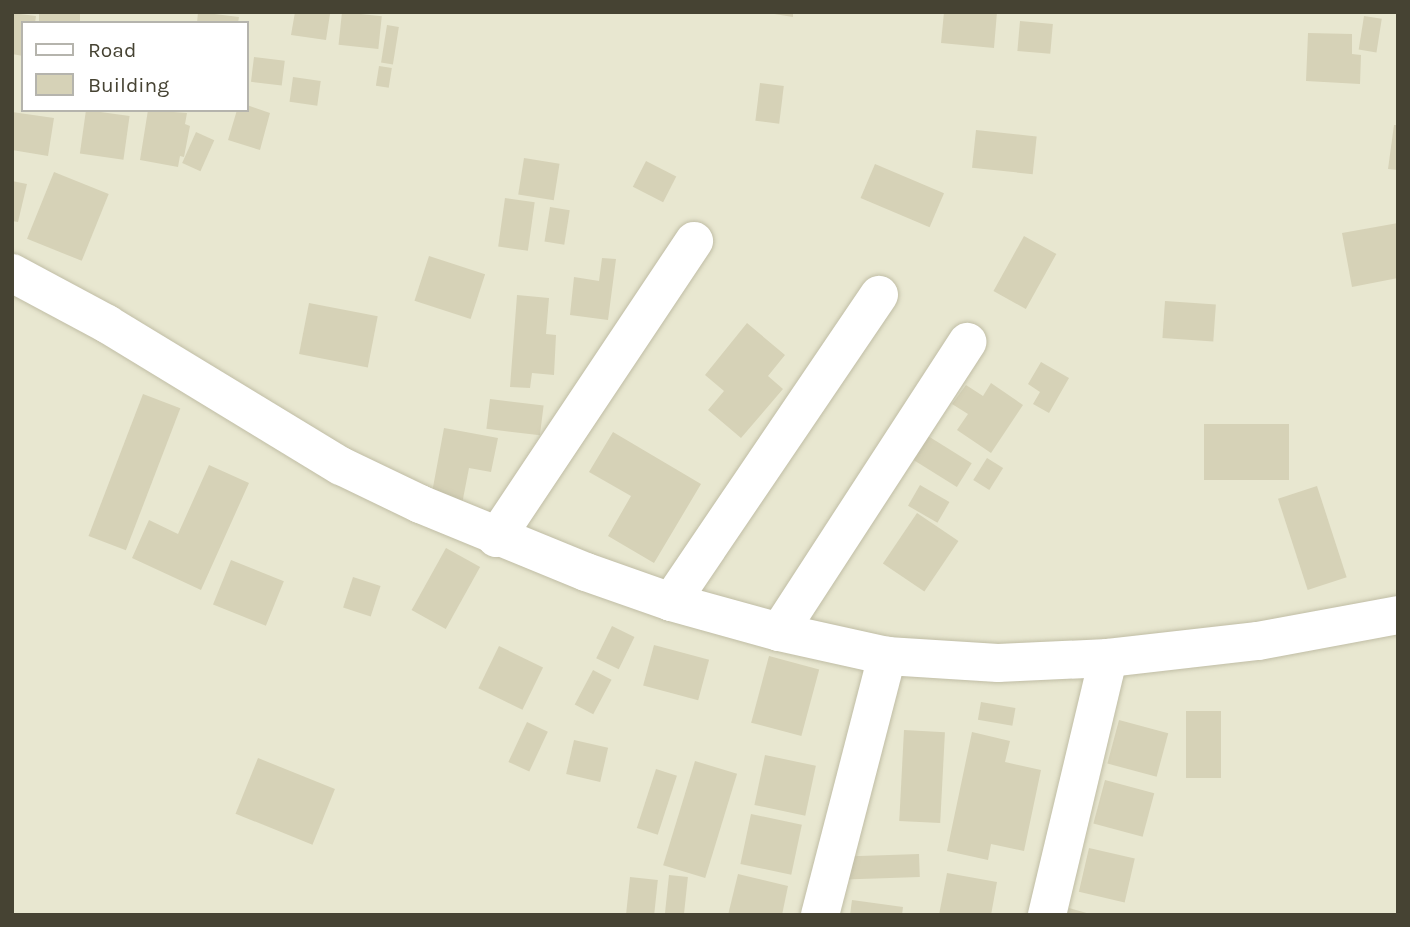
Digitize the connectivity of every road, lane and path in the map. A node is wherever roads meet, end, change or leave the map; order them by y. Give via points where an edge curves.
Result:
1 (694, 241) dead end
2 (12, 273) edge
3 (879, 295) dead end
4 (967, 342) dead end
5 (496, 538) junction
6 (671, 602) junction
7 (1398, 615) edge
8 (779, 632) junction
9 (887, 656) junction
10 (1108, 659) junction
11 (820, 915) edge
12 (1047, 915) edge

1 - 5 street
2 - 5 street via 107,324 341,466
3 - 6 street
4 - 8 street
5 - 6 street
6 - 8 street
7 - 10 street via 1258,641
8 - 9 street
9 - 10 street via 998,663
9 - 11 street
10 - 12 street

